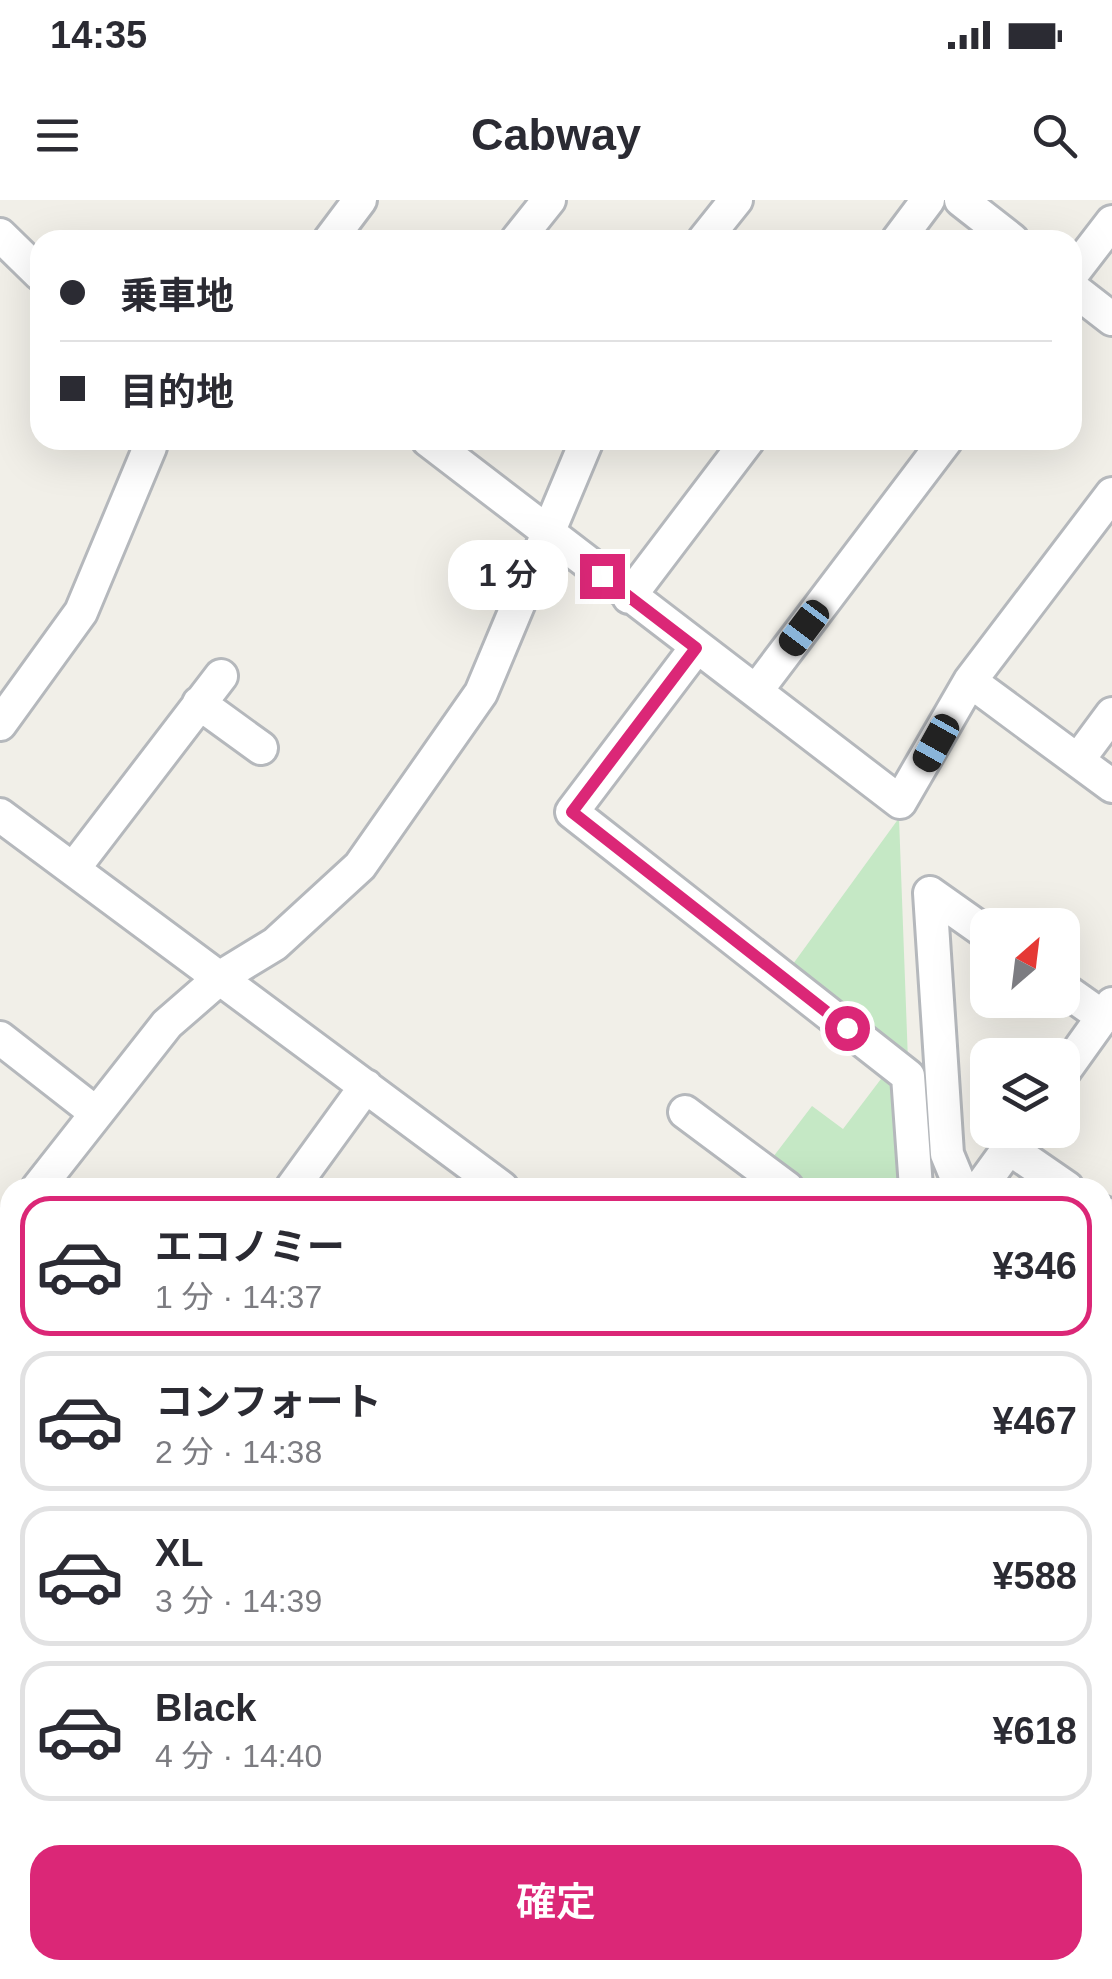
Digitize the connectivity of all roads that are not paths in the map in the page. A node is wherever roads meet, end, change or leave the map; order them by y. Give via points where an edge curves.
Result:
1 (360, 200) edge
2 (549, 200) edge
3 (736, 200) edge
4 (928, 200) edge
5 (961, 200) edge
6 (1112, 222) edge
7 (338, 230) edge
8 (525, 230) edge
9 (712, 230) edge
10 (906, 230) edge
11 (999, 230) edge
12 (0, 235) edge
13 (1082, 261) edge
14 (30, 264) edge
15 (1082, 296) edge
16 (1112, 318) edge
17 (149, 450) edge
18 (441, 450) edge
19 (582, 450) edge
20 (740, 450) edge
21 (938, 450) edge
22 (1112, 494) edge
23 (547, 532) junction
24 (630, 597) junction
25 (696, 648) junction
26 (221, 676) dead end
27 (970, 682) junction
28 (756, 691) junction
29 (199, 703) junction
30 (1112, 714) edge
31 (0, 724) edge
32 (260, 748) dead end
33 (1078, 760) junction
34 (1112, 786) edge
35 (0, 816) edge
36 (74, 868) junction
37 (970, 921) edge
38 (220, 977) junction
39 (1080, 997) edge
40 (1108, 1011) edge
41 (0, 1038) edge
42 (1080, 1049) edge
43 (366, 1086) junction
44 (96, 1112) junction
45 (685, 1112) dead end
46 (1009, 1148) edge
47 (1025, 1148) edge
48 (46, 1178) edge
49 (299, 1178) edge
50 (489, 1178) edge
51 (774, 1178) edge
52 (915, 1178) edge
53 (957, 1178) edge
54 (987, 1178) edge
55 (1057, 1178) edge

1 - 7 street
2 - 8 street
3 - 9 street
4 - 10 street
5 - 11 street
6 - 13 street
12 - 14 street
15 - 16 street
17 - 31 street via 81,612
18 - 23 street
19 - 23 street
20 - 24 street
21 - 28 street
22 - 27 street
23 - 24 street
23 - 38 street via 481,693 360,866 275,944
24 - 25 street
25 - 28 street
25 - 52 street via 572,812 908,1076
26 - 29 street
27 - 28 street via 900,802
27 - 33 street
29 - 32 street
29 - 36 street
30 - 33 street
33 - 34 street
35 - 36 street
36 - 38 street
37 - 53 street via 930,892 947,1154
38 - 43 street
38 - 44 street via 166,1024
39 - 40 street
40 - 42 street
41 - 44 street
43 - 49 street
43 - 50 street
44 - 48 street
45 - 51 street
46 - 54 street
47 - 55 street

